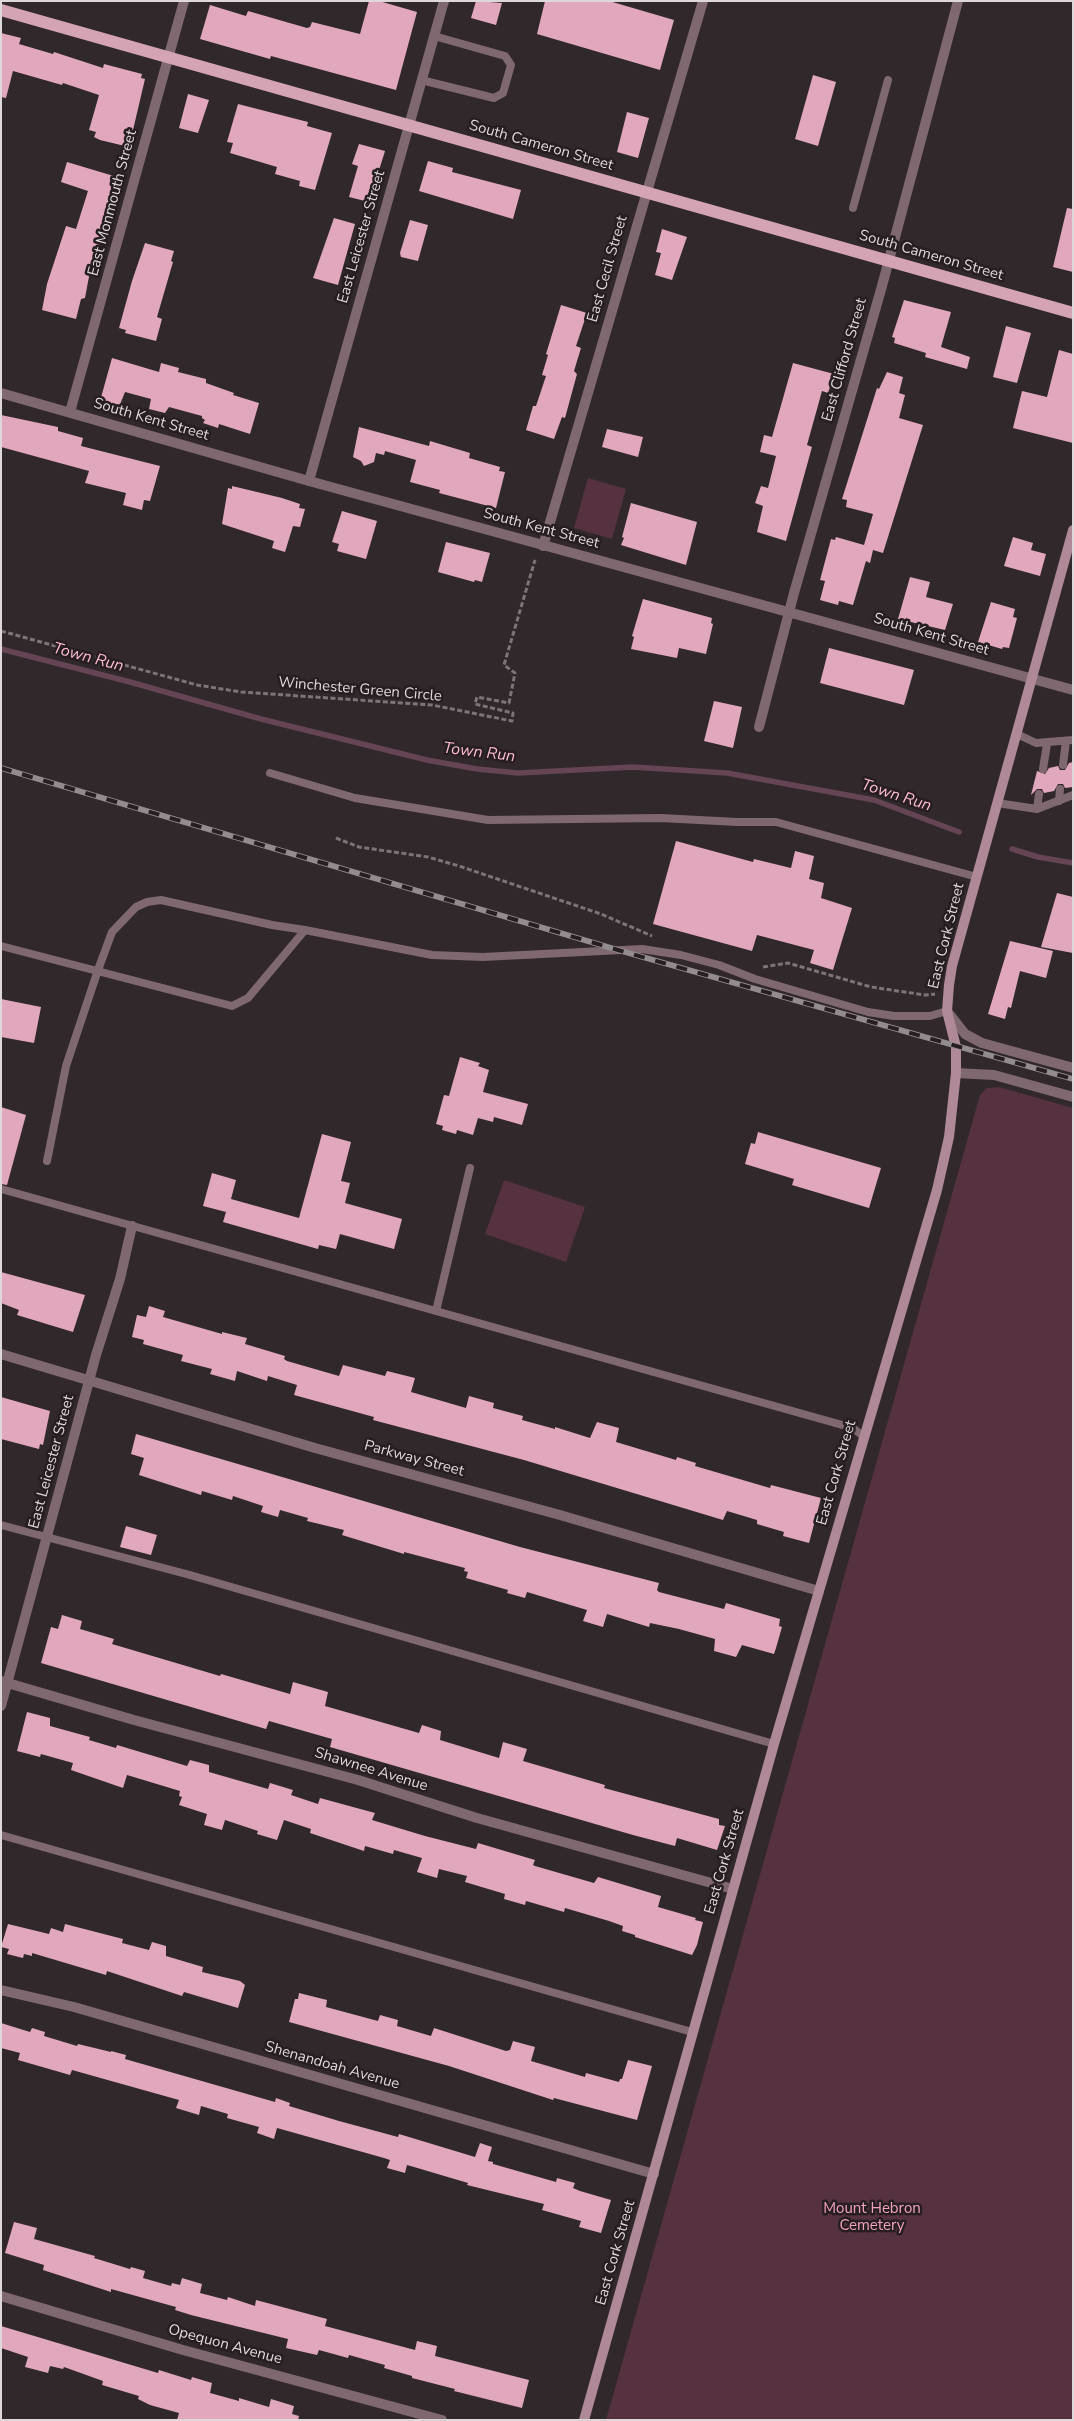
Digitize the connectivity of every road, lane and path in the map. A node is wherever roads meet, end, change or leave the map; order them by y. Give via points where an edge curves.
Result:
1 (184, 1) edge
2 (444, 1) edge
3 (703, 1) edge
4 (958, 1) edge
5 (1, 10) edge
6 (434, 36) junction
7 (168, 57) junction
8 (422, 80) junction
9 (888, 80) dead end
10 (409, 125) junction
11 (646, 193) junction
12 (853, 208) dead end
13 (888, 261) junction
14 (1073, 313) edge
15 (1, 393) edge
16 (70, 412) junction
17 (309, 481) junction
18 (1073, 530) edge
19 (543, 546) junction
20 (535, 560) dead end
21 (790, 611) junction
22 (1, 631) edge
23 (1033, 679) junction
24 (1073, 690) edge
25 (759, 727) dead end
26 (1017, 734) junction
27 (1069, 741) edge
28 (1047, 744) junction
29 (1063, 765) dead end
30 (1043, 769) dead end
31 (270, 773) dead end
32 (1060, 789) dead end
33 (1039, 794) dead end
34 (1073, 795) edge
35 (1059, 801) junction
36 (997, 803) junction
37 (1037, 809) junction
38 (336, 838) dead end
39 (977, 877) junction
40 (305, 930) junction
41 (654, 937) dead end
42 (1, 946) edge
43 (759, 968) dead end
44 (98, 970) junction
45 (948, 993) junction
46 (947, 1011) junction
47 (1073, 1068) edge
48 (956, 1072) junction
49 (1073, 1097) edge
50 (47, 1161) dead end
51 (470, 1168) dead end
52 (1, 1189) edge
53 (132, 1226) junction
54 (436, 1311) junction
55 (1, 1354) edge
56 (90, 1380) junction
57 (863, 1436) junction
58 (1, 1524) edge
59 (48, 1538) junction
60 (819, 1591) junction
61 (5, 1682) edge
62 (1, 1706) edge
63 (774, 1744) junction
64 (1, 1835) edge
65 (732, 1889) junction
66 (1, 1990) edge
67 (692, 2032) junction
68 (654, 2174) junction
69 (1, 2296) edge
70 (442, 2420) edge
71 (584, 2420) edge

1 - 7 street, East Monmouth Street
2 - 6 street, East Leicester Street
3 - 11 street, East Cecil Street
4 - 13 street, East Clifford Street
5 - 7 main road, South Cameron Street
6 - 8 street, East Leicester Street
6 - 8 lane via 509,59 511,65 504,93 494,98
7 - 10 main road, South Cameron Street
7 - 16 street, East Monmouth Street
8 - 10 street, East Leicester Street
9 - 12 lane
10 - 11 main road, South Cameron Street
10 - 17 street, East Leicester Street
11 - 13 main road, South Cameron Street
11 - 19 street, East Cecil Street
13 - 14 main road, South Cameron Street
13 - 21 street, East Clifford Street
15 - 16 street, South Kent Street
16 - 17 street, South Kent Street
17 - 19 street, South Kent Street
18 - 23 main road, East Cork Street
19 - 21 street, South Kent Street
20 - 22 path, Winchester Green Circle via 504,665 514,673 508,703 477,697 475,704 513,714 512,721 432,705 241,692 197,685
21 - 23 street, South Kent Street
21 - 25 street, East Clifford Street
23 - 24 street, South Kent Street
23 - 26 main road, East Cork Street
26 - 28 lane via 1036,743
26 - 36 main road, East Cork Street
27 - 28 lane
27 - 29 lane
28 - 30 lane
31 - 39 lane via 355,798 488,820 669,818 776,822
32 - 35 lane
33 - 37 lane
34 - 35 lane
35 - 37 lane
36 - 37 lane
36 - 39 main road, East Cork Street
38 - 41 path via 359,847 459,866 601,914
39 - 45 main road, East Cork Street via 952,966
40 - 44 lane via 248,998 232,1006
40 - 44 lane via 161,900 147,902 136,907 112,932
40 - 46 lane via 432,955 483,957 642,948 718,965 868,1012 930,1016
42 - 44 lane
43 - 45 path via 788,963 885,990 925,995
44 - 50 lane via 66,1066
45 - 46 main road, East Cork Street
46 - 47 street via 966,1034 982,1043
46 - 48 main road, East Cork Street via 956,1047
48 - 49 street via 994,1075
48 - 57 main road, East Cork Street via 949,1137 937,1190
51 - 54 lane
52 - 53 lane
53 - 54 lane
53 - 56 street, East Leicester Street
54 - 57 lane via 853,1428
55 - 56 street, Parkway Street
56 - 59 street, East Leicester Street
56 - 60 street, Parkway Street via 315,1448 560,1514
57 - 60 main road, East Cork Street
58 - 59 lane
59 - 61 street, East Leicester Street
59 - 63 lane via 190,1575
60 - 63 main road, East Cork Street
61 - 62 street, East Leicester Street
61 - 65 street, Shawnee Avenue
63 - 65 main road, East Cork Street
64 - 67 lane
65 - 67 main road, East Cork Street
66 - 68 street, Shenandoah Avenue via 74,2007
67 - 68 main road, East Cork Street
68 - 71 main road, East Cork Street
69 - 70 street, Opequon Avenue via 183,2350

